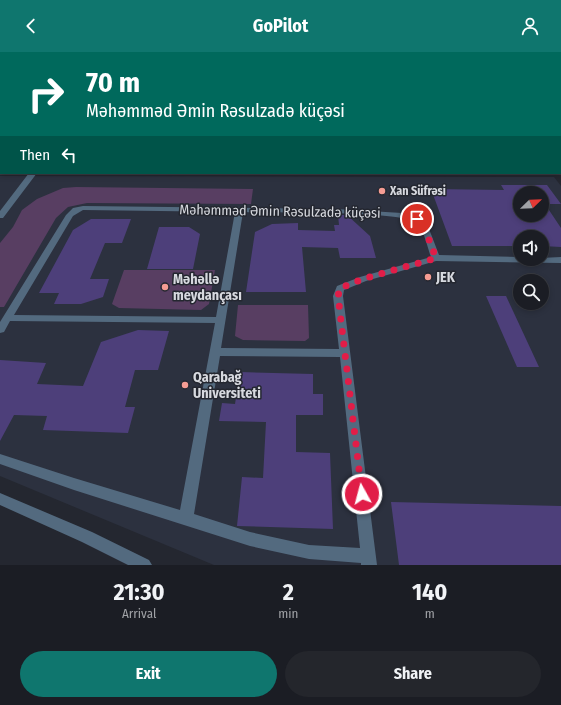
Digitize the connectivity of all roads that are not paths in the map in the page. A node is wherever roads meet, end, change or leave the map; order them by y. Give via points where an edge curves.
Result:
1 (32, 174) edge
2 (240, 209) junction
3 (0, 216) edge
4 (436, 258) junction
5 (561, 260) edge
6 (8, 318) junction
7 (221, 320) junction
8 (0, 330) edge
9 (216, 352) junction
10 (345, 353) junction
11 (0, 459) edge
12 (0, 499) edge
13 (186, 518) junction
14 (369, 561) edge
15 (144, 565) edge

1 - 3 street
2 - 4 street, Məhəmməd Əmin Rəsulzadə küçəsi via 402,215 417,219 423,224
2 - 6 street, Məhəmməd Əmin Rəsulzadə küçəsi via 76,210 70,215
2 - 7 street
4 - 5 street
4 - 10 street via 340,288 338,296
6 - 7 street
6 - 8 street, Məhəmməd Əmin Rəsulzadə küçəsi
7 - 9 street
9 - 10 street
9 - 13 street
10 - 14 street
11 - 13 street
12 - 15 street
13 - 14 street via 250,539 309,552

